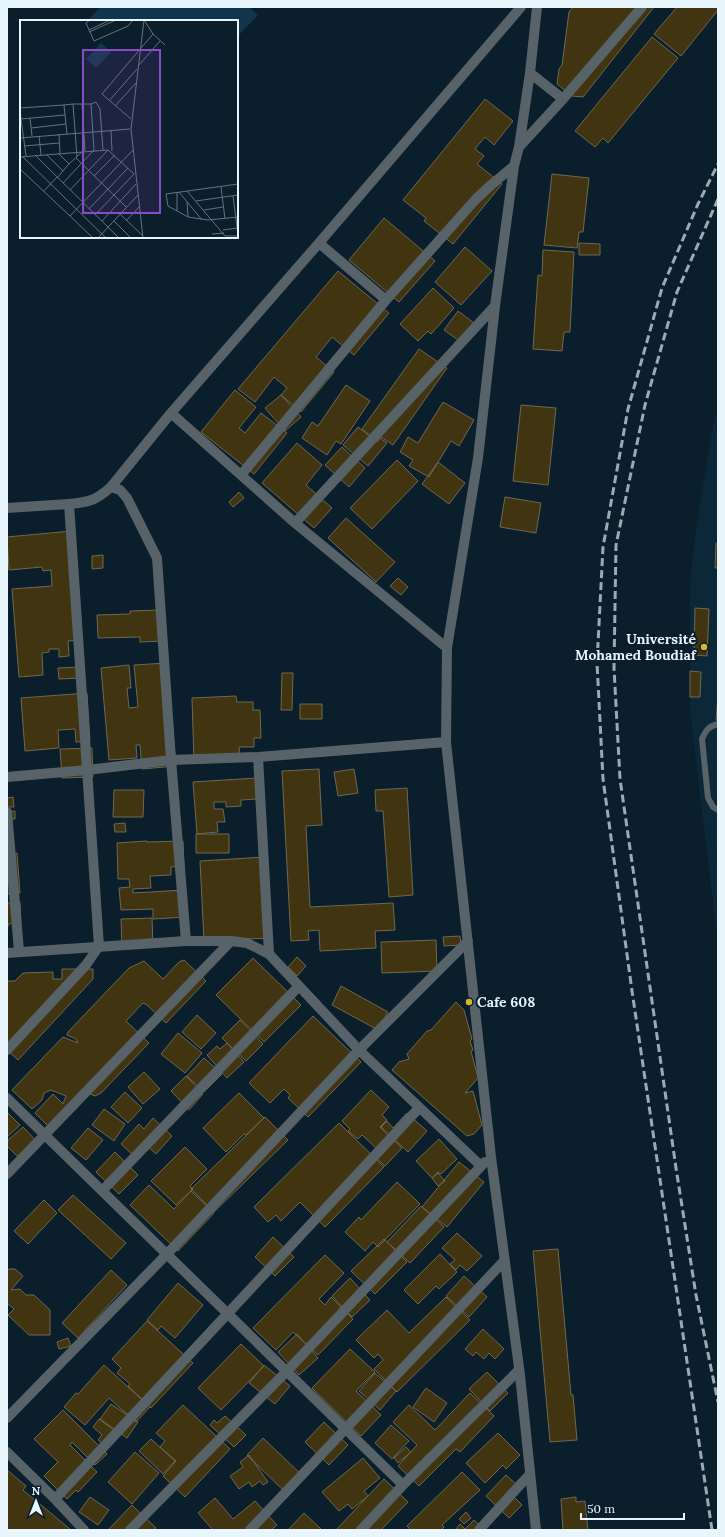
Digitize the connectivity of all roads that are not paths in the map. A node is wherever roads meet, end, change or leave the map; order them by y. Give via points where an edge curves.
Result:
1 (521, 7) edge
2 (537, 7) edge
3 (642, 7) edge
4 (530, 73) junction
5 (563, 99) junction
6 (519, 147) junction
7 (514, 166) junction
8 (320, 243) junction
9 (386, 300) junction
10 (495, 306) junction
11 (171, 413) junction
12 (241, 475) junction
13 (111, 486) junction
14 (69, 504) junction
15 (7, 508) edge
16 (296, 523) junction
17 (447, 648) junction
18 (718, 724) edge
19 (446, 742) junction
20 (258, 757) junction
21 (171, 760) junction
22 (87, 770) junction
23 (7, 777) edge
24 (718, 810) edge
25 (7, 812) edge
26 (186, 941) junction
27 (231, 941) junction
28 (468, 941) junction
29 (99, 946) junction
30 (19, 951) junction
31 (7, 953) edge
32 (269, 954) junction
33 (299, 986) junction
34 (7, 1050) edge
35 (359, 1050) junction
36 (7, 1098) edge
37 (419, 1108) junction
38 (45, 1134) junction
39 (491, 1157) junction
40 (481, 1166) junction
41 (7, 1174) edge
42 (102, 1191) junction
43 (167, 1254) junction
44 (504, 1261) junction
45 (228, 1314) junction
46 (519, 1370) junction
47 (287, 1371) junction
48 (7, 1418) edge
49 (346, 1429) junction
50 (7, 1452) edge
51 (530, 1474) junction
52 (403, 1485) junction
53 (55, 1499) junction
54 (84, 1530) edge
55 (130, 1530) edge
56 (250, 1530) edge
57 (361, 1530) edge
58 (479, 1530) edge
59 (536, 1530) edge

1 - 8 street
2 - 4 street
3 - 5 street
4 - 5 street
4 - 6 street
5 - 6 street
6 - 7 street
7 - 9 street via 476,199
7 - 10 street
8 - 9 street
8 - 11 street
9 - 12 street
10 - 16 street
10 - 17 street via 478,458
11 - 12 street
11 - 13 street
12 - 16 street
13 - 14 street via 89,502
13 - 21 street via 120,490 127,498 157,558
14 - 15 street
14 - 22 street
16 - 17 street
17 - 19 street
18 - 24 lane via 711,725 702,739 708,798 712,807
19 - 20 street
19 - 28 street
20 - 21 street
20 - 32 street
21 - 22 street
21 - 26 street
22 - 23 street
22 - 29 street
25 - 30 street
26 - 27 street
26 - 29 street
27 - 32 street via 247,943
27 - 38 street
28 - 35 street
28 - 39 street
29 - 30 street
29 - 34 street via 86,965
30 - 31 street
32 - 33 street
33 - 35 street
33 - 42 street
35 - 37 street
35 - 43 street
36 - 38 street
37 - 40 street
37 - 45 street
38 - 41 street
38 - 42 street
39 - 40 street
39 - 44 street
40 - 47 street
42 - 43 street
43 - 45 street
43 - 48 street
44 - 46 street
44 - 49 street
45 - 47 street
45 - 53 street
46 - 51 street
46 - 52 street
47 - 49 street
47 - 55 street
49 - 52 street
49 - 56 street
50 - 53 street
51 - 58 street
51 - 59 street
52 - 57 street
53 - 54 street

